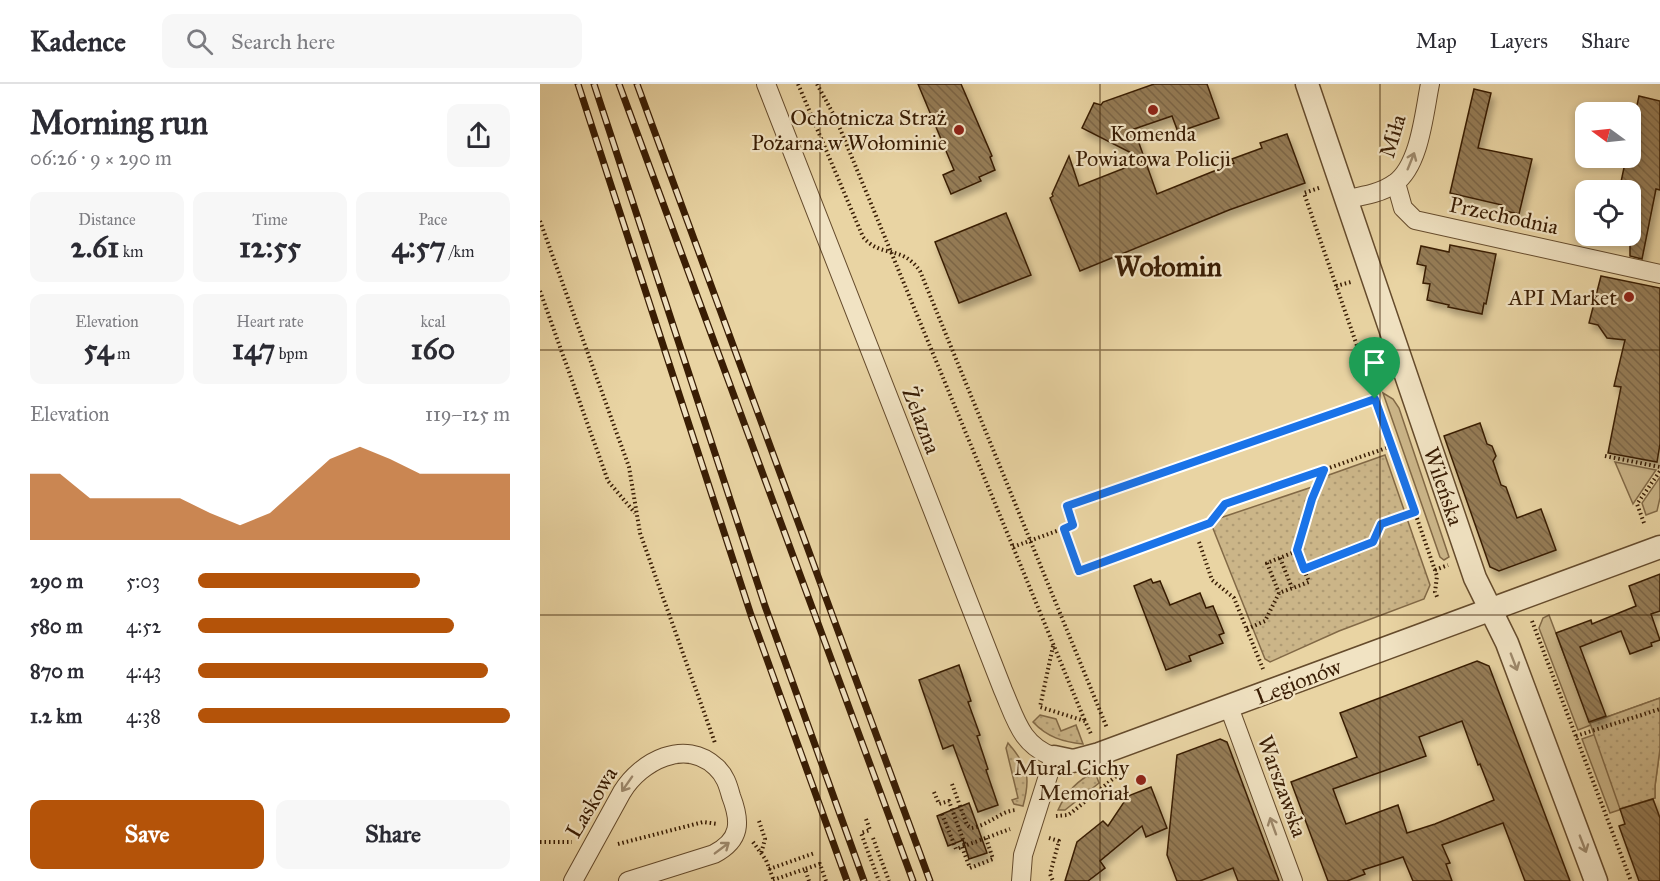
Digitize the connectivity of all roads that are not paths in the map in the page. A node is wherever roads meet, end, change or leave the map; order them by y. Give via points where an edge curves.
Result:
1 (766, 84) edge
2 (1307, 84) edge
3 (1430, 84) edge
4 (1396, 183) junction
5 (1347, 199) junction
6 (1660, 274) edge
7 (1660, 547) edge
8 (1491, 608) junction
9 (1229, 707) junction
10 (1054, 757) junction
11 (573, 881) edge
12 (628, 881) edge
13 (1021, 881) edge
14 (1293, 881) edge
15 (1596, 881) edge

1 - 10 street, Żelazna via 1003,690 1026,739
2 - 5 street, Wileńska
4 -> 3 street, Miła via 1407,172 1414,156
4 - 5 street, Miła
4 - 6 street, Przechodnia via 1403,208 1415,220
5 - 8 street, Wileńska via 1475,578
7 - 8 street, Legionów
8 - 9 street, Legionów
8 -> 15 street, Wileńska
9 - 10 street, Legionów via 1081,760
14 -> 9 street, Warszawska
10 - 13 street via 1023,855
12 -> 11 street, Laskowa via 714,854 733,839 737,830 735,807 724,776 714,765 685,754 671,755 641,768 622,792

